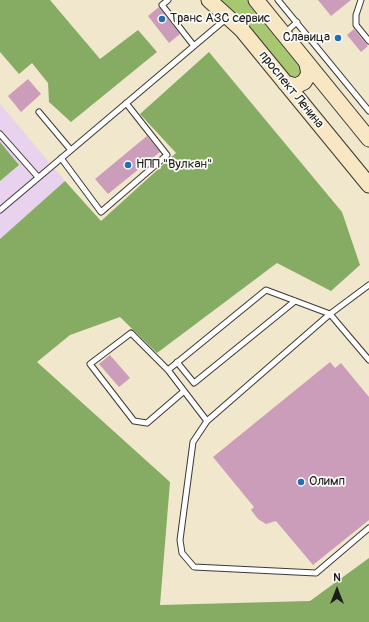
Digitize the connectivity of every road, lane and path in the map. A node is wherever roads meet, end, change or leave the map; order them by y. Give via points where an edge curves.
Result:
1 (168, 0) edge
2 (209, 0) edge
3 (256, 0) edge
4 (278, 0) edge
5 (361, 0) edge
6 (227, 17) junction
7 (297, 22) junction
8 (283, 34) junction
9 (369, 41) edge
10 (194, 46) junction
11 (307, 64) junction
12 (284, 83) junction
13 (126, 103) junction
14 (369, 111) edge
15 (39, 112) dead end
16 (0, 134) edge
17 (369, 138) edge
18 (70, 149) junction
19 (61, 158) junction
20 (38, 177) junction
21 (369, 185) edge
22 (0, 210) edge
23 (369, 286) edge
24 (295, 300) junction
25 (330, 314) junction
26 (369, 360) edge
27 (177, 362) junction
28 (168, 370) junction
29 (183, 392) junction
30 (207, 421) junction
31 (369, 528) edge

1 - 10 lane via 162,5
2 - 6 main road, проспект Ленина
3 - 8 main road
4 - 7 lane
5 - 9 lane via 356,25
6 - 10 lane
6 - 12 main road, проспект Ленина via 242,30
7 - 8 lane
7 - 14 lane
8 - 11 main road
10 - 13 lane
11 - 12 main road via 309,74 304,82 296,86
11 - 17 main road
12 - 21 main road, проспект Ленина
13 - 18 lane
13 - 19 lane via 167,155 100,212
15 - 18 lane
16 - 20 lane
18 - 19 lane
19 - 20 lane
20 - 22 lane
23 - 25 lane
24 - 25 lane
24 - 27 lane via 266,290
24 - 27 lane via 194,383
25 - 26 lane
25 - 30 lane
27 - 28 lane
28 - 29 lane
28 - 29 lane via 131,333 90,364 134,421 147,423
29 - 30 lane
30 - 31 lane via 193,442 180,540 182,553 194,566 316,573

